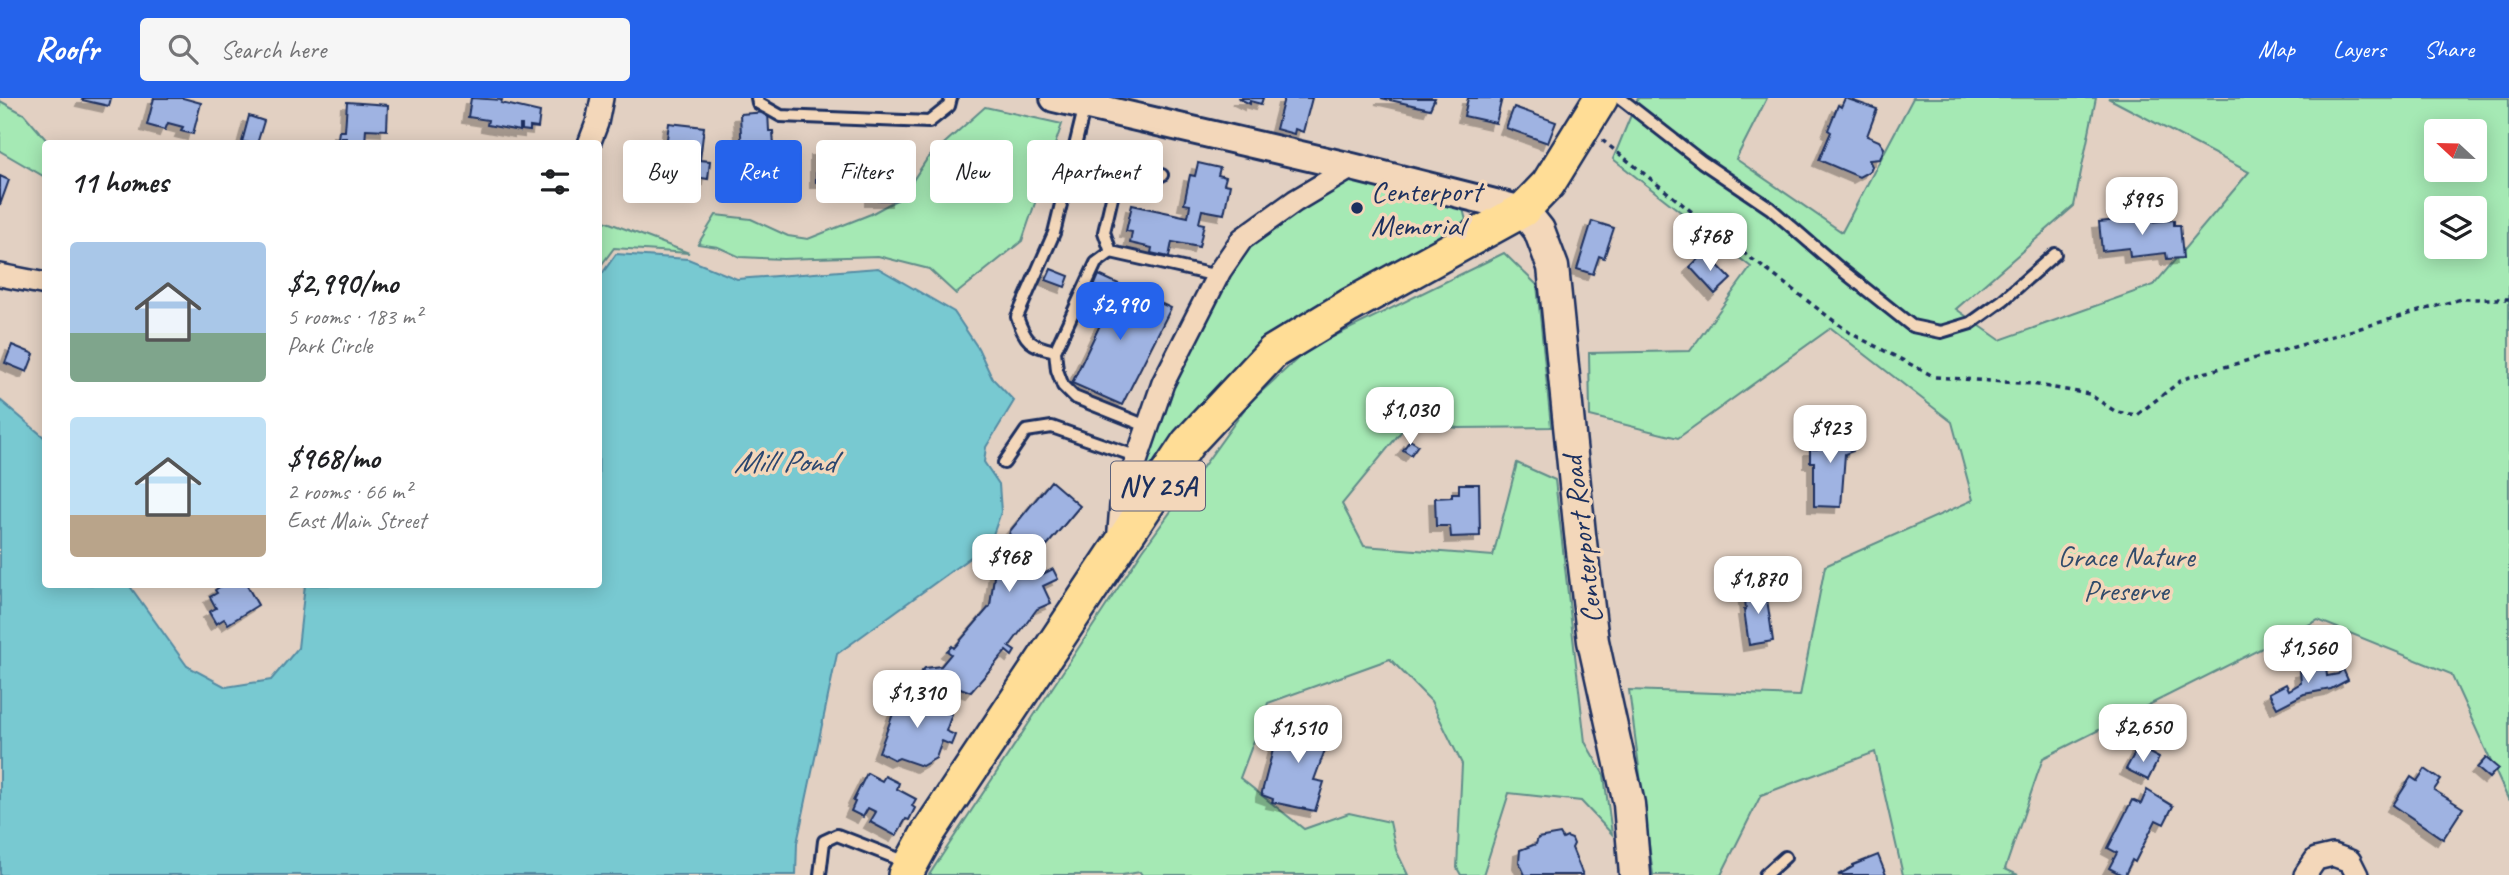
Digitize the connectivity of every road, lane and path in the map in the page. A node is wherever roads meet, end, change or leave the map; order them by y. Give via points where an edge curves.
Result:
1 (602, 98) edge
2 (757, 98) edge
3 (951, 98) edge
4 (1054, 98) edge
5 (1620, 98) edge
6 (1085, 105) junction
7 (1125, 106) edge
8 (1593, 112) edge
9 (591, 140) edge
10 (1352, 167) junction
11 (1111, 203) edge
12 (1523, 210) junction
13 (1111, 252) junction
14 (2055, 254) dead end
15 (0, 275) edge
16 (1218, 276) junction
17 (42, 283) edge
18 (2509, 299) edge
19 (1055, 351) junction
20 (1149, 427) junction
21 (1138, 457) junction
22 (1004, 463) dead end
23 (1117, 545) junction
24 (1785, 857) dead end
25 (908, 870) edge
26 (820, 875) edge
27 (1635, 875) edge
28 (1765, 875) edge
29 (2305, 875) edge
30 (2357, 875) edge

1 - 9 street
2 - 3 lane via 781,116 929,122 949,106
4 - 6 street
5 - 14 lane via 1770,208 1912,326 1941,332 1971,323
6 - 7 street
6 - 19 lane via 1054,233 1017,317 1025,339
7 - 10 street
8 - 12 main road, NY 25A via 1548,184
8 - 18 path via 1727,240 1850,333 1935,377 2032,384 2089,394 2116,412 2137,415 2183,379 2461,299
10 - 12 street
10 - 16 street via 1242,239
11 - 13 lane via 1104,232
12 - 23 main road, NY 25A via 1273,352 1188,443
12 - 27 main road, Centerport Road via 1539,230 1553,267 1593,641 1629,804
13 - 16 lane
13 - 19 lane via 1096,263
15 - 17 street
16 - 20 street via 1163,383
19 - 20 lane via 1056,370 1074,397
20 - 21 street
21 - 22 lane via 1052,427 1026,431
21 - 23 street via 1121,505
23 - 25 main road, NY 25A
24 - 28 lane
25 - 26 lane via 837,835 824,841
29 - 30 street via 2316,859 2333,855 2350,861

